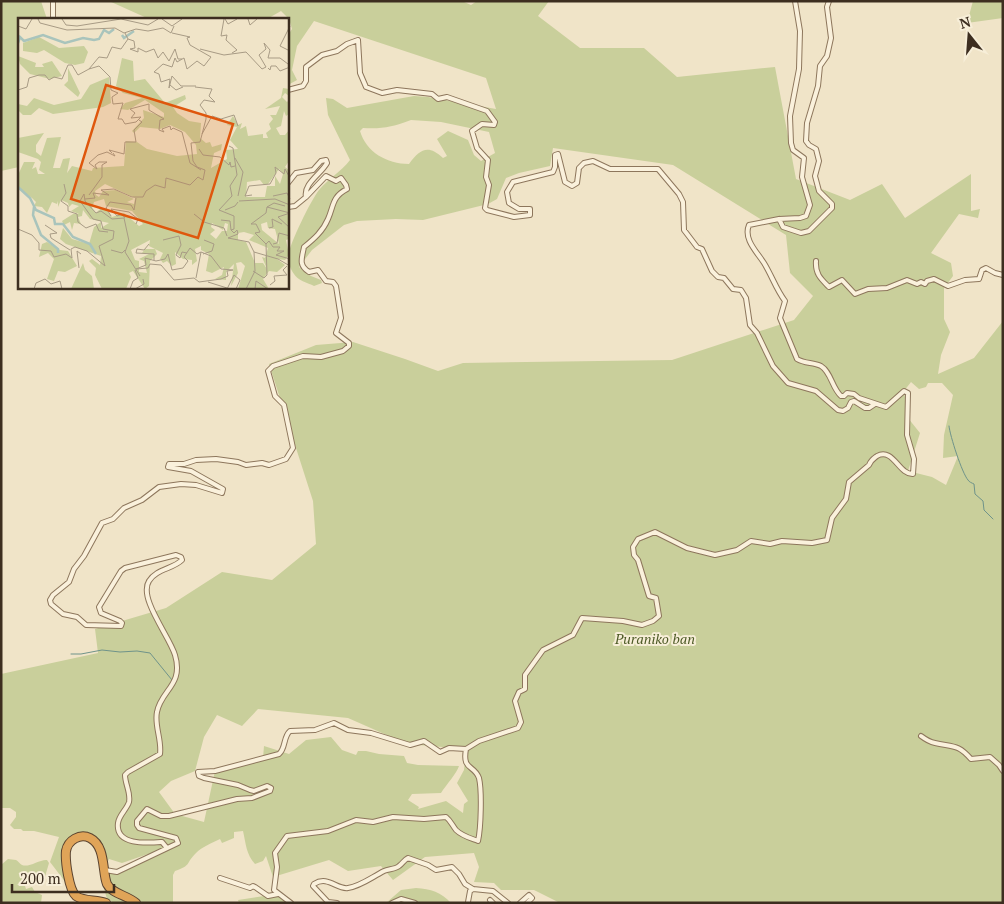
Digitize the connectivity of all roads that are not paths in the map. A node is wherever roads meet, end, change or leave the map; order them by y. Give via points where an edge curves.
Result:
1 (53, 1) edge
2 (795, 1) edge
3 (829, 1) edge
4 (53, 18) edge
5 (289, 90) edge
6 (289, 182) edge
7 (306, 197) junction
8 (289, 207) edge
9 (779, 219) junction
10 (816, 261) dead end
11 (1003, 275) edge
12 (875, 404) junction
13 (920, 736) dead end
14 (466, 749) junction
15 (1003, 771) edge
16 (167, 848) junction
17 (105, 870) junction
18 (220, 878) dead end
19 (473, 889) junction
20 (278, 894) junction
21 (468, 902) edge
22 (106, 903) edge
23 (136, 903) edge
24 (291, 903) edge
25 (336, 903) edge
26 (392, 903) edge
27 (415, 903) edge
28 (508, 903) edge
29 (520, 903) edge
30 (527, 903) edge

1 - 4 street
2 - 9 street via 800,31 799,69 790,116 791,143 793,150 804,158 802,177 810,205 806,216
3 - 9 street via 831,38 827,56 820,66 806,141 816,150 819,161 815,176 819,192 832,204 832,208 808,231 801,233 783,227
5 - 12 street via 303,86 306,66 322,55 358,40 360,73 366,87 382,93 398,90 432,94 438,99 447,97 487,111 494,125 482,124 472,132 477,148 488,160 485,208 514,218 530,215 530,209 519,210 510,203 507,192 513,182 553,172 558,154 565,182 572,186 577,183 579,168 593,161 610,169 658,169 683,202 684,230 702,249 712,271 724,278 733,290 741,290 746,298 750,325 758,332 762,345 788,383 816,391 838,410 843,411 854,401 865,408
6 - 7 street via 296,173 313,170 320,161 326,160 325,168 307,187
7 - 8 street
7 - 16 street via 326,176 336,181 341,178 346,185 347,189 339,193 319,235 304,247 302,264 309,272 318,270 326,281 336,286 341,318 336,333 350,346 321,358 303,356 273,366 268,371 275,396 284,406 292,448 286,459 269,465 246,465 216,459 169,464 168,467 191,471 208,480 223,490 222,493 181,484 159,487 124,508 113,519 102,523 69,582 50,600 50,604 63,614 77,617 86,625 121,626 120,621 101,613 99,607 121,571 176,555 181,557 177,564 158,572 149,581 149,600 174,650 176,674 156,712 160,754 126,775 129,801 118,821 125,838 144,843 162,842
9 - 12 street via 749,225 747,230 754,250 785,301 781,323 797,359 825,370 841,396 851,393
10 - 11 street via 818,276 829,287 842,280 855,294 868,289 887,288 907,280 925,284 934,280 943,285 953,285 979,279 986,268
12 - 14 street via 886,407 904,391 908,393 907,436 914,458 913,474 903,470 886,454 870,461 849,482 849,493 832,518 827,540 770,544 751,541 736,550 715,555 687,548 655,532 638,539 633,547 634,554 649,596 656,598 659,616 642,625 582,618 573,635 543,650 525,675 525,689 519,692 515,702 520,722 518,728 479,741
13 - 15 street via 934,743 962,748 971,759 990,758
14 - 16 street via 449,748 440,752 424,741 410,745 348,730 334,723 315,730 290,731 279,754 215,771 198,772 204,778 254,791 269,787 269,792 169,816 146,810 136,825 143,830 176,838 178,843
14 - 20 street via 464,759 478,776 480,789 478,841 455,829 446,817 393,817 373,822 356,820 328,831 287,836 275,854 274,890
16 - 17 street via 117,872
17 - 22 highway via 98,847 91,838 80,837 71,842 66,851 74,893 80,898
17 - 23 highway via 109,887
18 - 20 street via 246,888 255,887 268,896
19 - 21 street
19 - 25 street via 452,867 436,870 408,858 399,866 355,887 344,889 320,881 314,884 328,902
19 - 28 street via 493,891
20 - 24 street
26 - 27 street via 401,898
29 - 30 street via 529,895 532,898

